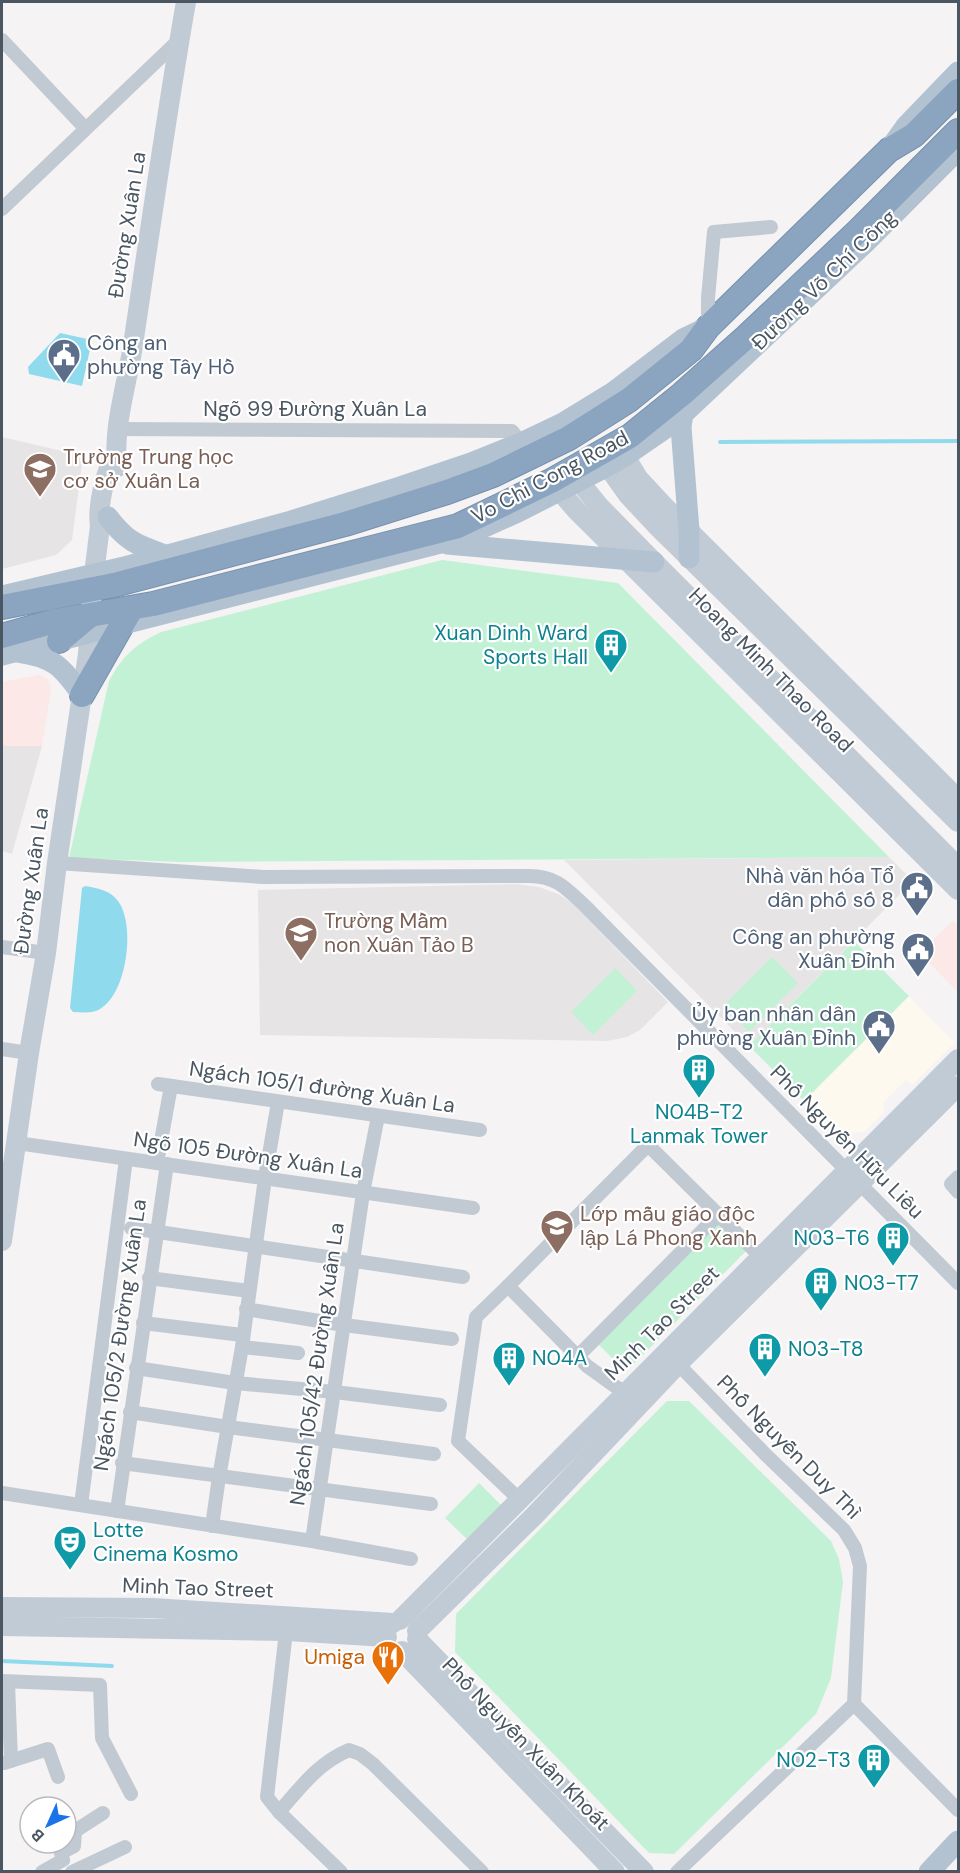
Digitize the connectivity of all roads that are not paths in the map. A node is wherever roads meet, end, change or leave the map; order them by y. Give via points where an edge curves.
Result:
1 (186, 2) edge
2 (180, 39) junction
3 (2, 40) edge
4 (958, 72) edge
5 (958, 91) edge
6 (84, 128) junction
7 (958, 131) edge
8 (889, 150) junction
9 (958, 150) edge
10 (2, 209) edge
11 (771, 227) dead end
12 (708, 327) junction
13 (666, 421) junction
14 (118, 429) junction
15 (517, 437) junction
16 (612, 455) junction
17 (565, 481) junction
18 (495, 509) junction
19 (104, 521) junction
20 (689, 530) junction
21 (450, 541) junction
22 (165, 555) junction
23 (689, 558) junction
24 (627, 560) junction
25 (654, 562) junction
26 (124, 567) joint
27 (93, 582) junction
28 (35, 594) junction
29 (2, 596) edge
30 (181, 603) junction
31 (2, 607) edge
32 (127, 617) junction
33 (91, 624) junction
34 (59, 641) joint
35 (5, 647) edge
36 (82, 695) junction
37 (958, 799) edge
38 (958, 822) edge
39 (913, 832) junction
40 (57, 863) junction
41 (958, 867) edge
42 (958, 890) edge
43 (2, 947) edge
44 (46, 953) junction
45 (2, 1049) edge
46 (29, 1053) junction
47 (958, 1059) edge
48 (958, 1088) edge
49 (278, 1102) junction
50 (378, 1116) junction
51 (480, 1130) dead end
52 (17, 1143) junction
53 (126, 1159) junction
54 (162, 1163) junction
55 (958, 1177) edge
56 (265, 1178) junction
57 (854, 1179) junction
58 (958, 1192) edge
59 (363, 1193) junction
60 (472, 1209) dead end
61 (719, 1214) junction
62 (131, 1228) dead end
63 (157, 1232) junction
64 (2, 1241) edge
65 (255, 1248) junction
66 (761, 1257) junction
67 (353, 1261) junction
68 (463, 1277) dead end
69 (150, 1278) junction
70 (958, 1284) edge
71 (508, 1286) junction
72 (249, 1291) junction
73 (246, 1309) junction
74 (143, 1323) junction
75 (344, 1325) junction
76 (452, 1338) dead end
77 (242, 1341) junction
78 (298, 1353) dead end
79 (578, 1356) junction
80 (678, 1364) junction
81 (136, 1368) junction
82 (235, 1383) junction
83 (335, 1392) junction
84 (626, 1394) junction
85 (440, 1405) dead end
86 (130, 1412) junction
87 (228, 1427) junction
88 (327, 1439) junction
89 (434, 1454) dead end
90 (122, 1464) junction
91 (219, 1477) junction
92 (321, 1490) junction
93 (2, 1493) edge
94 (520, 1500) junction
95 (431, 1504) dead end
96 (81, 1505) junction
97 (117, 1511) junction
98 (212, 1526) junction
99 (312, 1541) junction
100 (411, 1559) dead end
101 (2, 1607) edge
102 (287, 1623) junction
103 (2, 1626) edge
104 (393, 1627) junction
105 (412, 1640) junction
106 (5, 1682) edge
107 (854, 1704) junction
108 (6, 1762) edge
109 (58, 1778) dead end
110 (131, 1794) dead end
111 (958, 1810) edge
112 (279, 1812) junction
113 (103, 1814) dead end
114 (958, 1841) edge
115 (124, 1847) dead end
116 (68, 1868) edge
117 (42, 1872) edge
118 (341, 1872) edge
119 (482, 1872) edge
120 (615, 1872) edge
121 (644, 1872) edge
122 (676, 1872) edge
123 (929, 1872) edge

1 - 2 street, Đường Xuân La
2 - 6 street
2 - 14 street, Đường Xuân La
3 - 6 street
4 - 8 main road, Vo Chi Cong Road via 906,126
5 - 8 highway, Vo Chi Cong Road via 914,135
6 - 10 street
7 - 13 highway, Vo Chi Cong Road via 746,338 682,394
8 - 12 highway, Vo Chi Cong Road
9 - 13 main road, Đường Võ Chí Công via 866,242
11 - 12 street via 714,232
12 - 15 main road, Vo Chi Cong Road via 683,339 646,369 563,423
12 - 27 highway, Vo Chi Cong Road via 691,350 629,400 569,438 493,475 345,524
13 - 16 highway, Vo Chi Cong Road
13 - 20 main road via 681,427
14 - 15 street, Ngõ 99 Đường Xuân La
14 - 19 street, Đường Xuân La via 118,469
15 - 22 main road, Vo Chi Cong Road via 441,474 400,488
16 - 17 highway, Vo Chi Cong Road
16 - 20 street, Hoang Minh Thao Road
16 - 23 street, Hoang Minh Thao Road via 628,495
17 - 18 highway, Vo Chi Cong Road
17 - 21 main road, Vo Chi Cong Road via 518,512
17 - 24 street, Hoang Minh Thao Road via 576,511
17 - 25 street, Hoang Minh Thao Road via 599,506
18 - 21 highway
18 - 30 highway, Vo Chi Cong Road via 458,526
19 - 22 main road via 137,545
19 - 27 street, Đường Xuân La
20 - 23 main road
20 - 37 street, Hoang Minh Thao Road
21 - 24 main road
21 - 30 main road, Vo Chi Cong Road
22 - 26 main road, Vo Chi Cong Road
23 - 38 street, Hoang Minh Thao Road
24 - 25 main road
24 - 39 street, Hoang Minh Thao Road via 848,781
25 - 39 street, Hoang Minh Thao Road
26 - 27 highway
27 - 28 highway, Vo Chi Cong Road
27 - 33 street, Đường Xuân La
28 - 29 main road, Vo Chi Cong Road
28 - 31 highway, Vo Chi Cong Road
30 - 32 highway, Vo Chi Cong Road
32 - 33 highway, Vo Chi Cong Road
32 - 36 highway
33 - 34 highway
33 - 35 highway, Vo Chi Cong Road via 55,621
33 - 36 street, Đường Xuân La
34 - 35 main road
35 - 36 main road via 40,656 61,668
36 - 40 street, Đường Xuân La
39 - 41 street, Hoang Minh Thao Road
39 - 42 street, Hoang Minh Thao Road
40 - 44 street, Đường Xuân La
40 - 57 street, Phố Nguyễn Hữu Liêu via 263,877 553,879 585,906
43 - 44 street
44 - 46 street, Đường Xuân La
45 - 46 street
46 - 52 street, Đường Xuân La
47 - 57 street, Minh Tao Street
48 - 57 street, Minh Tao Street
49 - 50 street, Ngách 105/1 đường Xuân La
49 - 54 street, Ngách 105/1 đường Xuân La via 164,1085
49 - 56 street
50 - 51 street, Ngách 105/1 đường Xuân La
50 - 59 street, Ngách 105/42 Đường Xuân La
52 - 53 street, Ngõ 105 Đường Xuân La
52 - 64 street, Đường Xuân La
53 - 54 street, Ngõ 105 Đường Xuân La
53 - 96 street
54 - 56 street, Ngõ 105 Đường Xuân La
54 - 63 street, Ngách 105/2 Đường Xuân La
55 - 58 street via 951,1184
56 - 59 street, Ngõ 105 Đường Xuân La
56 - 65 street
57 - 66 street, Minh Tao Street
57 - 70 street, Phố Nguyễn Hữu Liêu
57 - 80 street, Minh Tao Street
59 - 60 street, Ngõ 105 Đường Xuân La
59 - 67 street, Ngách 105/42 Đường Xuân La
61 - 66 street
61 - 71 street via 648,1145
61 - 79 street
62 - 63 street
63 - 65 street
63 - 69 street, Ngách 105/2 Đường Xuân La
65 - 67 street
65 - 72 street
66 - 84 street, Minh Tao Street
67 - 68 street
67 - 75 street, Ngách 105/42 Đường Xuân La
69 - 72 street
69 - 74 street, Ngách 105/2 Đường Xuân La
71 - 79 street
71 - 94 street via 476,1317 458,1441
72 - 73 street
73 - 75 street
73 - 77 street
74 - 77 street
74 - 81 street, Ngách 105/2 Đường Xuân La
75 - 76 street
75 - 83 street, Ngách 105/42 Đường Xuân La
77 - 78 street
77 - 82 street
79 - 84 street
80 - 105 street, Minh Tao Street
80 - 107 street, Phố Nguyễn Duy Thì via 844,1530 855,1548 860,1566
81 - 82 street
81 - 86 street, Ngách 105/2 Đường Xuân La
82 - 83 street
82 - 87 street
83 - 85 street
83 - 88 street, Ngách 105/42 Đường Xuân La
84 - 94 street, Minh Tao Street
86 - 87 street
86 - 90 street, Ngách 105/2 Đường Xuân La
87 - 88 street
87 - 91 street
88 - 89 street
88 - 92 street, Ngách 105/42 Đường Xuân La
90 - 91 street
90 - 97 street, Ngách 105/2 Đường Xuân La
91 - 92 street
91 - 98 street
92 - 95 street
92 - 99 street, Ngách 105/42 Đường Xuân La
93 - 96 street
94 - 104 street, Minh Tao Street
96 - 97 street
97 - 98 street
98 - 99 street
99 - 100 street
101 - 102 street, Minh Tao Street via 152,1608
102 - 103 street, Minh Tao Street
102 - 104 street, Minh Tao Street
102 - 112 street via 267,1797
104 - 105 street via 408,1621 413,1624
104 - 105 street via 391,1646
105 - 120 street, Phố Nguyễn Xuân Khoát
105 - 121 street
106 - 108 street
106 - 110 street via 100,1685 102,1738
107 - 111 street
107 - 122 street
108 - 109 street via 48,1749
112 - 118 street
112 - 119 street via 321,1765 349,1750 374,1764
113 - 116 street via 75,1832 74,1846 61,1853
114 - 123 main road
115 - 116 street
116 - 117 street

